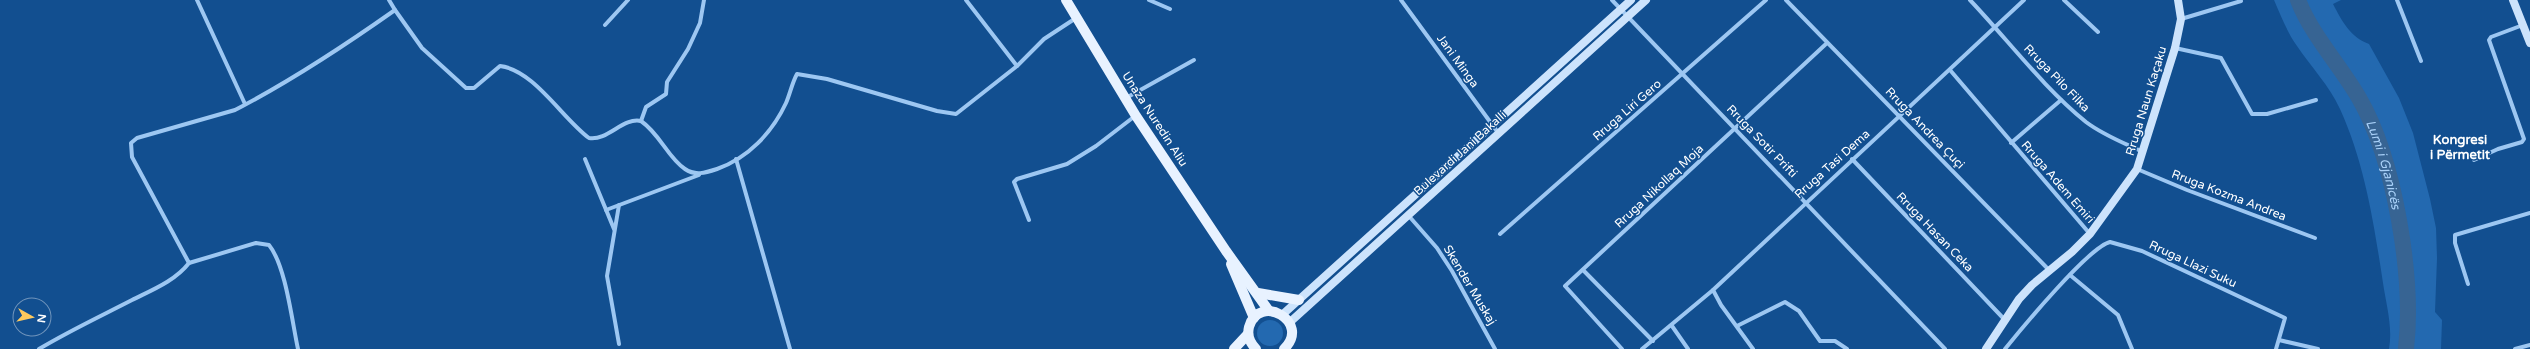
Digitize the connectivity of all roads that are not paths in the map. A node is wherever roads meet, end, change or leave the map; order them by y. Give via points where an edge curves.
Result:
1 (197, 0) edge
2 (389, 0) edge
3 (628, 0) edge
4 (704, 0) edge
5 (966, 0) edge
6 (1066, 0) edge
7 (1149, 0) edge
8 (1401, 0) edge
9 (1612, 0) edge
10 (1631, 0) edge
11 (1646, 0) edge
12 (1766, 0) edge
13 (1786, 0) edge
14 (1970, 0) edge
15 (2024, 0) edge
16 (2064, 0) edge
17 (2178, 0) edge
18 (2398, 0) edge
19 (2513, 0) edge
20 (2241, 1) edge
21 (1170, 9) dead end
22 (1620, 9) junction
23 (395, 10) junction
24 (1628, 16) junction
25 (1076, 18) junction
26 (2181, 19) junction
27 (605, 25) dead end
28 (2523, 25) junction
29 (1994, 26) junction
30 (2098, 32) dead end
31 (1827, 43) junction
32 (2530, 43) edge
33 (2175, 48) junction
34 (1194, 60) dead end
35 (2421, 61) dead end
36 (1017, 66) junction
37 (1950, 70) junction
38 (1683, 74) junction
39 (1125, 99) junction
40 (2061, 100) junction
41 (2316, 100) dead end
42 (245, 104) junction
43 (1136, 116) junction
44 (1899, 116) junction
45 (642, 121) junction
46 (1493, 125) junction
47 (1736, 128) junction
48 (1499, 134) junction
49 (2011, 143) junction
50 (2144, 152) junction
51 (585, 159) dead end
52 (736, 159) junction
53 (1852, 159) junction
54 (2474, 160) dead end
55 (2137, 169) junction
56 (701, 174) junction
57 (1806, 201) junction
58 (619, 205) junction
59 (606, 210) junction
60 (2530, 213) edge
61 (1408, 215) junction
62 (1029, 220) dead end
63 (614, 230) junction
64 (1500, 234) dead end
65 (2090, 234) junction
66 (2315, 238) dead end
67 (1226, 251) junction
68 (189, 263) junction
69 (1583, 270) junction
70 (2049, 270) junction
71 (2070, 275) junction
72 (2468, 284) dead end
73 (1713, 290) junction
74 (1258, 293) junction
75 (1299, 300) junction
76 (1269, 311) junction
77 (1254, 318) junction
78 (1285, 319) junction
79 (2004, 319) junction
80 (1672, 326) junction
81 (1737, 326) junction
82 (1248, 334) junction
83 (2279, 340) junction
84 (1653, 341) junction
85 (619, 344) dead end
86 (2530, 345) edge
87 (1288, 347) edge
88 (2007, 348) edge
89 (39, 349) edge
90 (298, 349) edge
91 (790, 349) edge
92 (1234, 349) edge
93 (1256, 349) edge
94 (1495, 349) edge
95 (1622, 349) edge
96 (1642, 349) edge
97 (1688, 349) edge
98 (1753, 349) edge
99 (1846, 349) edge
100 (1945, 349) edge
101 (1986, 349) edge
102 (2132, 349) edge
103 (2276, 349) edge
104 (2318, 349) edge
105 (2515, 349) edge

1 - 42 street
2 - 23 street
3 - 27 street
4 - 45 street via 700,23 688,49 667,82 666,94 646,106
5 - 36 street
6 - 25 main road, Unaza Nuredin Aliu
7 - 21 street
8 - 46 street, Jani Minga
9 - 22 street, Rruga Sotir Prifti
10 - 22 main road, Bulevardi Jani Bakalli
11 - 24 main road, Bulevardi Jani Bakalli
12 - 38 street, Rruga Liri Gero
13 - 31 street, Rruga Andrea Çuçi
14 - 29 street, Rruga Pilo Filka
15 - 29 street, Rruga Tasi Dema
16 - 30 street
17 - 26 main road, Rruga Naun Kaçaku
18 - 35 street
19 - 28 main road
20 - 26 street
22 - 24 street, Rruga Sotir Prifti
22 - 46 main road, Bulevardi Jani Bakalli
23 - 42 street via 297,76
23 - 45 street via 422,48 466,88 474,88 495,68 506,67 514,69 529,81 589,138 598,138 630,121
24 - 38 street, Rruga Sotir Prifti
24 - 48 main road, Bulevardi Jani Bakalli
25 - 36 street via 1044,39
25 - 39 main road, Unaza Nuredin Aliu
26 - 33 main road, Rruga Naun Kaçaku
28 - 32 main road
28 - 54 street via 2489,40 2524,138 2522,142
29 - 37 street, Rruga Tasi Dema
29 - 40 street, Rruga Pilo Filka
31 - 44 street, Rruga Andrea Çuçi
31 - 47 street, Rruga Nikollaq Moja
33 - 41 street via 2221,58 2252,114 2267,114
33 - 50 main road, Rruga Naun Kaçaku
34 - 39 street
36 - 52 street via 956,114 936,111 827,79 797,74 785,104 765,136
37 - 44 street, Rruga Tasi Dema
37 - 49 street, Rruga Adem Emiri
38 - 47 street, Rruga Sotir Prifti
38 - 64 street, Rruga Liri Gero
39 - 43 main road, Unaza Nuredin Aliu
40 - 49 street, Rruga Adem Emiri
40 - 50 street, Rruga Pilo Filka via 2087,123
42 - 68 street via 235,110 137,138 131,143 132,157
43 - 62 street via 1074,161 1017,179 1014,182
43 - 67 main road, Unaza Nuredin Aliu
44 - 53 street, Rruga Tasi Dema
44 - 70 street, Rruga Andrea Çuçi
45 - 56 street via 658,135 683,168
46 - 48 street, Jani Minga
46 - 75 main road, Bulevardi Jani Bakalli
47 - 57 street, Rruga Sotir Prifti
47 - 69 street, Rruga Nikollaq Moja
48 - 61 main road, Bulevardi Jani Bakalli
49 - 65 street, Rruga Adem Emiri
50 - 55 main road, Rruga Naun Kaçaku
51 - 59 street
52 - 56 street
52 - 91 street
53 - 57 street, Rruga Tasi Dema
53 - 79 street, Rruga Hasan Ceka
55 - 65 main road, Rruga Naun Kaçaku
55 - 66 street, Rruga Kozma Andrea
56 - 58 street
57 - 73 street, Rruga Tasi Dema
57 - 100 street, Rruga Sotir Prifti
58 - 59 street
58 - 63 street
59 - 63 street
60 - 72 street via 2455,235 2455,243
61 - 78 main road, Bulevardi Jani Bakalli
61 - 94 street, Skender Muskaj via 1437,248 1452,271
63 - 85 street via 607,276
65 - 70 main road, Rruga Naun Kaçaku
67 - 74 main road, Unaza Nuredin Aliu
67 - 77 main road, Unaza Nuredin Aliu
68 - 89 street via 153,290 65,333
68 - 90 street via 256,243 269,246 275,255
69 - 84 street
69 - 95 street, Rruga Nikollaq Moja via 1566,286
70 - 79 main road, Rruga Naun Kaçaku via 2032,285
71 - 83 street, Rruga Llazi Suku via 2104,244 2110,242 2129,246 2285,318
71 - 88 street, Rruga Llazi Suku
71 - 102 street via 2118,315
73 - 80 street, Rruga Tasi Dema
73 - 81 street
74 - 75 main road
74 - 76 main road, Unaza Nuredin Aliu
75 - 78 main road, Bulevardi Jani Bakalli
76 - 77 main road
76 - 78 main road
77 - 82 main road
78 - 87 main road via 1291,331
79 - 101 main road, Rruga Naun Kaçaku
80 - 84 street, Rruga Tasi Dema
80 - 97 street
81 - 98 street
81 - 99 street via 1785,302 1799,311 1820,341 1835,341
82 - 92 main road
82 - 93 main road
83 - 103 street, Rruga Llazi Suku
83 - 104 street
84 - 96 street, Rruga Tasi Dema
86 - 105 street

